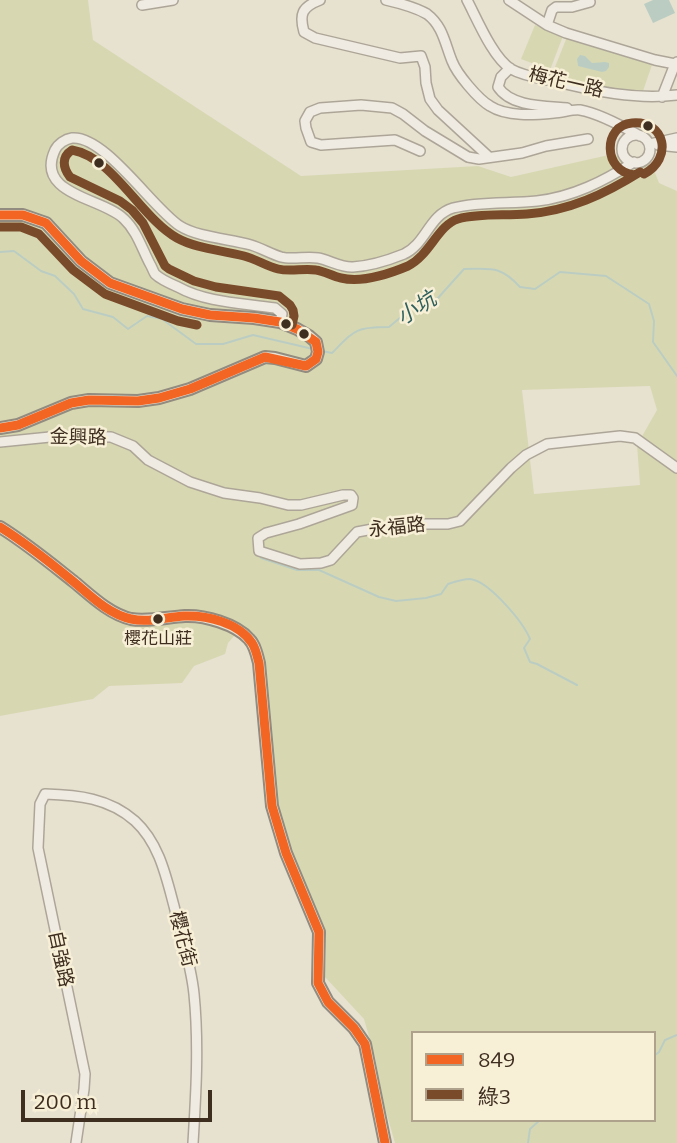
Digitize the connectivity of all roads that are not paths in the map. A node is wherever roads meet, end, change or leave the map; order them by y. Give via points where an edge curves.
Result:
1 (173, 0) edge
2 (320, 0) edge
3 (386, 0) edge
4 (467, 0) edge
5 (509, 0) edge
6 (590, 2) dead end
7 (142, 5) dead end
8 (547, 25) junction
9 (676, 63) edge
10 (509, 68) junction
11 (677, 95) edge
12 (662, 97) junction
13 (579, 110) junction
14 (619, 124) junction
15 (640, 136) junction
16 (589, 139) dead end
17 (626, 140) junction
18 (650, 144) junction
19 (676, 144) edge
20 (420, 151) dead end
21 (624, 155) junction
22 (649, 155) junction
23 (489, 157) junction
24 (634, 162) junction
25 (608, 179) junction
26 (0, 215) edge
27 (280, 322) junction
28 (0, 428) edge
29 (0, 442) edge
30 (148, 460) joint
31 (677, 468) edge
32 (0, 527) edge
33 (65, 795) joint
34 (76, 1143) edge
35 (193, 1143) edge
36 (385, 1143) edge

1 - 7 street
2 - 23 street via 303,11 304,32 400,58 421,56 430,99
3 - 13 street via 427,15 445,36 452,63 490,107 527,114
4 - 10 street, 梅花一路 via 495,53
5 - 8 street
6 - 8 street via 556,7
8 - 9 street
9 - 12 street
10 - 12 street, 梅花一路 via 591,90
10 - 13 street via 498,87 507,96
11 - 12 street, 梅花一路
13 - 14 street
14 - 15 street
14 - 17 street
15 - 17 street
15 - 18 street
16 - 23 street
17 - 21 street
18 - 19 street
18 - 22 street
19 - 22 street
20 - 23 street via 396,140 321,145 311,142 305,121 310,112 336,105 392,108 468,157
21 - 24 street
21 - 25 street
22 - 24 street
24 - 25 street
25 - 27 street via 564,196 451,209 438,216 418,245 406,253 351,267 317,258 282,257 190,232 177,225 104,152 85,140 71,138 57,145 52,170 57,181 123,217 155,274 205,298 275,307 282,314
26 - 27 main road via 23,215 46,223 81,261 110,283 182,309
27 - 28 main road via 316,342 316,359 306,366 265,357 159,398 71,402
29 - 30 street, 金興路 via 111,437 133,446
30 - 31 street, 永福路 via 224,494 288,505 351,495 352,505 258,538 259,551 300,564 331,560 357,533 460,521 511,468 547,444 635,438
32 - 36 main road via 120,614 132,619 206,618 248,638 255,649 272,806 319,932 318,983 328,1002 365,1044
33 - 34 street, 自強路 via 45,794 40,804 38,848 85,1074
33 - 35 street, 櫻花街 via 101,802 134,820 148,835 165,871 194,993

